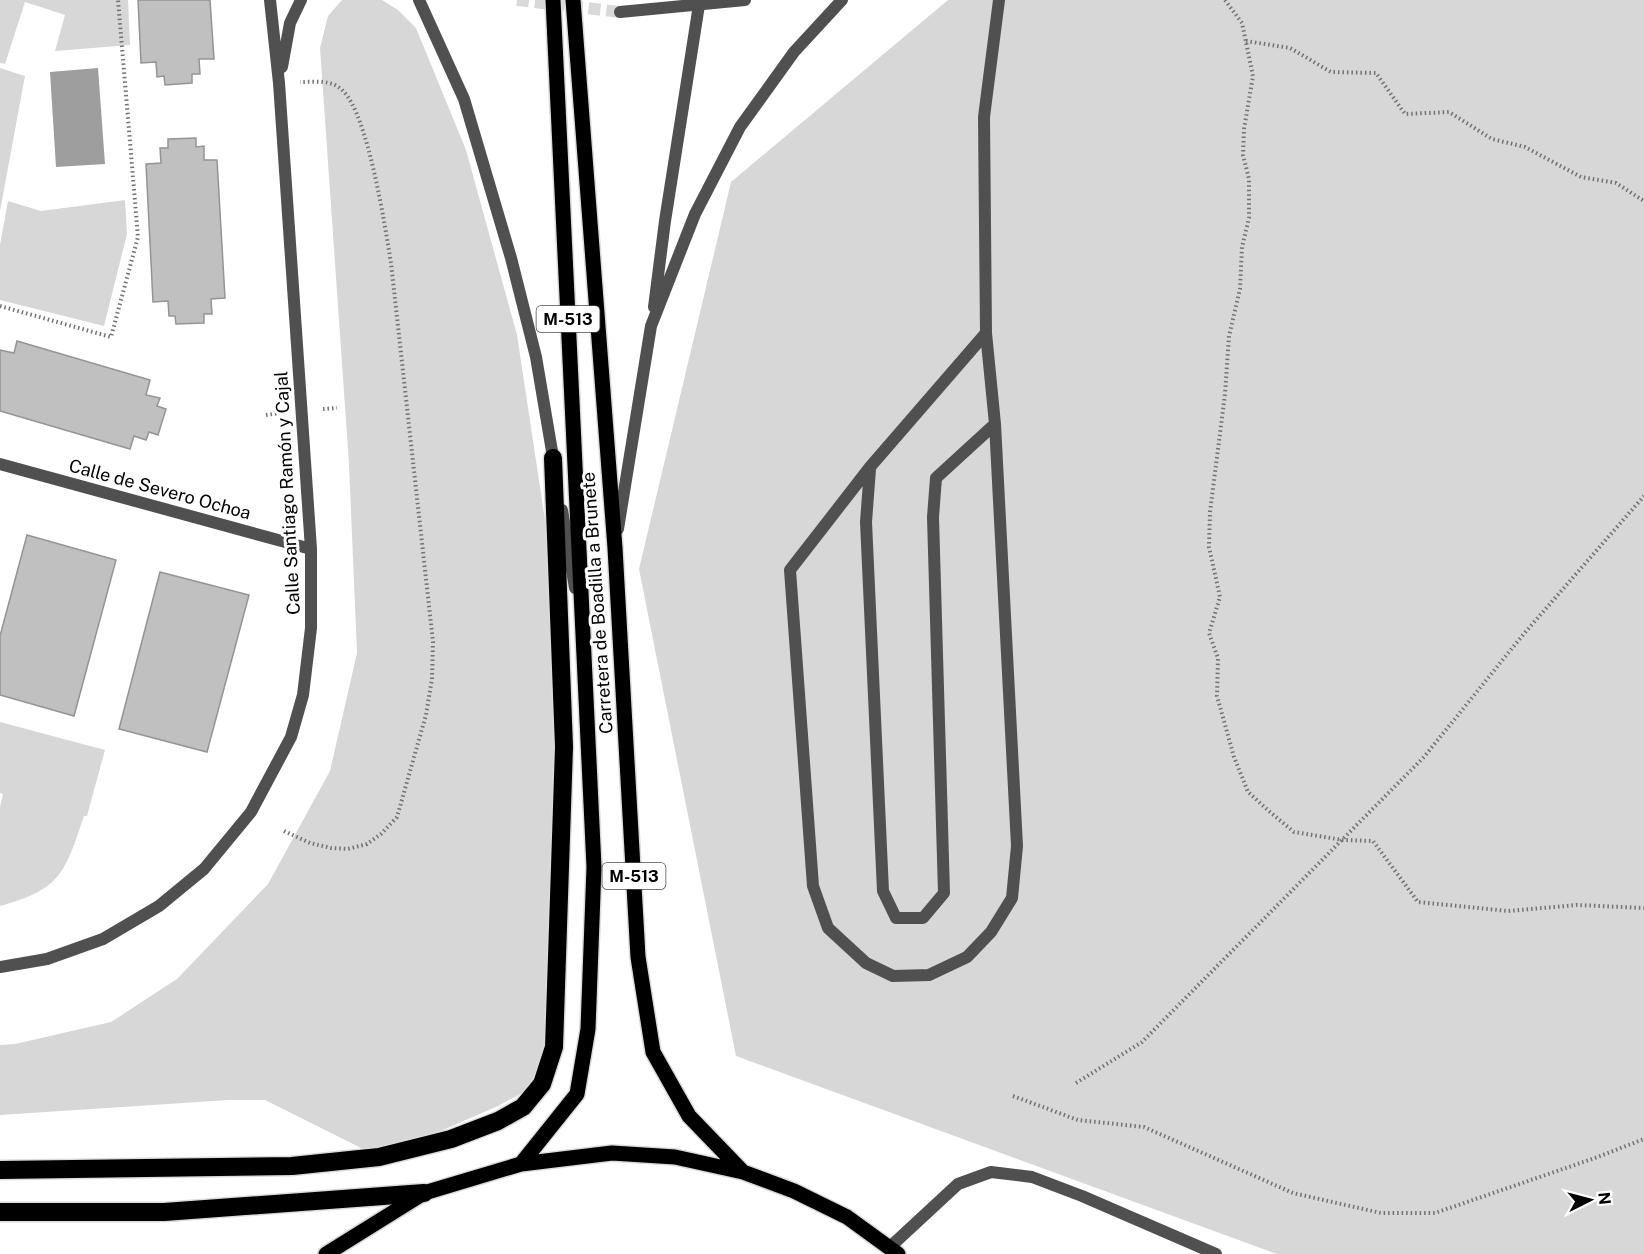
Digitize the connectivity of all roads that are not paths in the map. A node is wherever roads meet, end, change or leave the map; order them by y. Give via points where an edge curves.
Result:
1 (270, 0) edge
2 (301, 0) edge
3 (419, 0) edge
4 (553, 0) edge
5 (573, 0) edge
6 (745, 0) edge
7 (843, 0) edge
8 (999, 0) edge
9 (699, 2) edge
10 (620, 12) tunnel mouth
11 (279, 83) junction
12 (651, 326) junction
13 (986, 333) junction
14 (995, 424) junction
15 (553, 458) junction
16 (0, 464) edge
17 (870, 467) junction
18 (615, 548) junction
19 (311, 549) junction
20 (584, 639) junction
21 (0, 967) edge
22 (521, 1164) junction
23 (0, 1170) edge
24 (743, 1172) junction
25 (424, 1193) junction
26 (0, 1212) edge
27 (894, 1250) edge
28 (326, 1254) edge
29 (1216, 1254) edge

1 - 11 street, Calle Santiago Ramón y Cajal
2 - 11 street via 290,23
3 - 15 street via 464,99 511,258 536,357
4 - 20 main road, Carretera de Boadilla a Brunete / M-513
5 - 18 main road, Carretera de Boadilla a Brunete / M-513
6 - 9 street
7 - 12 street via 794,51 740,127 695,214
8 - 13 street via 984,117
9 - 10 street
9 - 12 street
11 - 19 street, Calle Santiago Ramón y Cajal
12 - 18 street
13 - 14 street
13 - 17 street
14 - 17 street via 936,478 933,517 944,893 923,918 896,918 883,891 866,522
14 - 17 street via 1017,846 1012,898 990,932 967,957 929,975 893,976 866,963 828,928 813,886 790,570
15 - 20 street
15 - 23 highway via 564,747 554,1047 542,1084 523,1107 498,1121 451,1139 379,1157 292,1166
16 - 19 street, Calle de Severo Ochoa
18 - 24 main road, Carretera de Boadilla a Brunete / M-513 via 638,957 653,1052 688,1116
19 - 21 street, Calle Santiago Ramón y Cajal via 311,628 303,695 291,737 251,812 204,869 149,912 103,939 47,959
20 - 22 main road, Carretera de Boadilla a Brunete / M-513 via 594,867 588,1029 578,1094
22 - 24 main road, M-513 via 612,1153 675,1157
22 - 25 main road, M-513
24 - 27 main road, M-513 via 847,1217
25 - 26 highway via 164,1212
25 - 28 main road, M-513
27 - 29 street via 958,1184 991,1172 1032,1177

